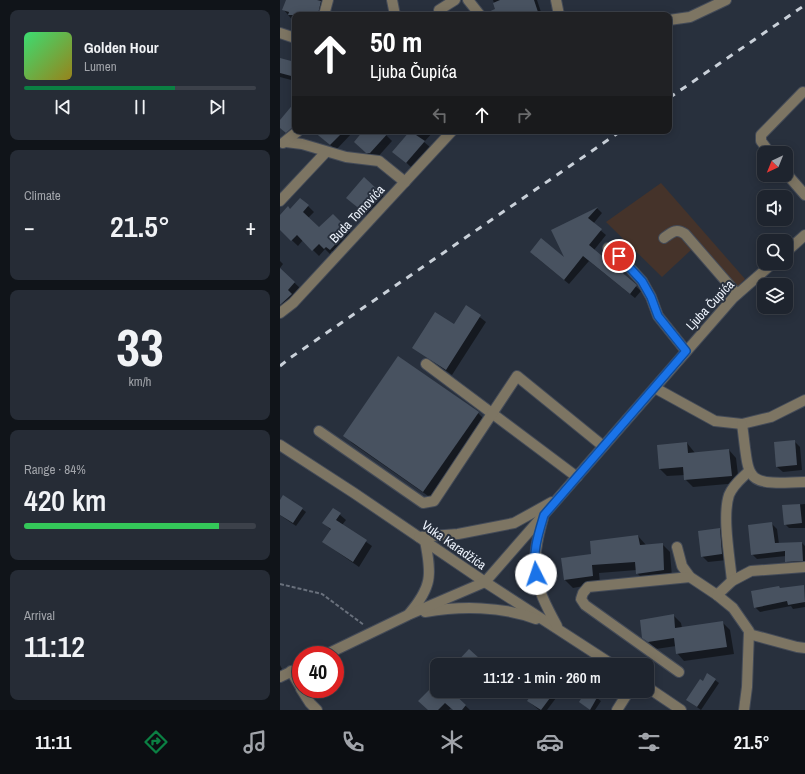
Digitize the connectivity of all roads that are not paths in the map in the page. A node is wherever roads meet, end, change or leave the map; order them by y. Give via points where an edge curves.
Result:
1 (328, 0) edge
2 (392, 0) edge
3 (455, 0) edge
4 (468, 0) edge
5 (556, 0) edge
6 (726, 0) edge
7 (438, 8) edge
8 (325, 12) edge
9 (394, 12) edge
10 (478, 12) edge
11 (558, 12) edge
12 (672, 20) edge
13 (280, 33) edge
14 (292, 37) edge
15 (803, 92) dead end
16 (294, 134) edge
17 (449, 134) edge
18 (283, 143) edge
19 (765, 146) edge
20 (326, 152) junction
21 (793, 181) edge
22 (404, 182) junction
23 (805, 196) edge
24 (280, 201) edge
25 (805, 235) edge
26 (664, 238) dead end
27 (793, 246) edge
28 (608, 248) dead end
29 (765, 270) edge
30 (737, 294) junction
31 (280, 313) edge
32 (686, 351) junction
33 (426, 364) dead end
34 (654, 388) junction
35 (805, 400) edge
36 (493, 413) junction
37 (742, 424) junction
38 (319, 431) dead end
39 (280, 446) edge
40 (603, 446) junction
41 (748, 472) junction
42 (577, 477) junction
43 (805, 482) edge
44 (559, 498) junction
45 (544, 515) junction
46 (422, 539) junction
47 (676, 547) dead end
48 (805, 567) edge
49 (690, 577) junction
50 (732, 581) junction
51 (485, 582) junction
52 (717, 595) junction
53 (408, 615) junction
54 (558, 628) junction
55 (749, 634) junction
56 (344, 646) edge
57 (805, 648) edge
58 (603, 658) edge
59 (291, 671) edge
60 (679, 672) dead end
61 (280, 677) edge
62 (654, 692) edge
63 (307, 698) edge
64 (626, 698) edge
65 (620, 709) edge
66 (317, 710) edge
67 (681, 710) edge
68 (744, 710) edge

1 - 8 street
2 - 9 street
3 - 7 street
4 - 10 street
5 - 11 street
6 - 12 street via 690,17
13 - 14 street
15 - 19 street via 761,135
16 - 18 street
17 - 22 street, Buda Tomovića
18 - 20 street via 302,144
20 - 22 street via 379,161
20 - 24 street
21 - 23 street
22 - 31 street, Buda Tomovića via 293,303
25 - 27 street
26 - 30 street via 680,230
28 - 32 street via 642,281 658,316
29 - 30 street, Ljuba Čupića
30 - 32 street, Ljuba Čupića
32 - 34 street, Ljuba Čupića
33 - 36 street
34 - 37 street via 715,421
34 - 40 street, Ljuba Čupića
35 - 37 street via 771,417
36 - 38 street via 434,501 423,503
36 - 40 street via 517,376
36 - 42 street
37 - 41 street
39 - 46 street, Vuka Karadžića
40 - 42 street, Ljuba Čupića
41 - 43 street via 754,478 770,484
41 - 50 street via 729,494 726,508
42 - 44 street, Ljuba Čupića
44 - 45 street, Ljuba Čupića
44 - 46 street via 514,523
45 - 51 street, Ljuba Čupića
45 - 54 street via 534,563 540,595
46 - 51 street, Vuka Karadžića
46 - 53 street via 430,564 428,584 421,599
47 - 49 street via 682,566
48 - 50 street via 751,571
49 - 52 street
49 - 60 street via 588,587 582,599 585,605
50 - 52 street
51 - 53 street
51 - 54 street, Vuka Karadžića
52 - 55 street via 733,608
53 - 54 street via 439,610 497,610 525,615
53 - 56 street
54 - 58 street, Vuka Karadžića
55 - 57 street
55 - 68 street
59 - 61 street
62 - 67 street
63 - 66 street
64 - 65 street

